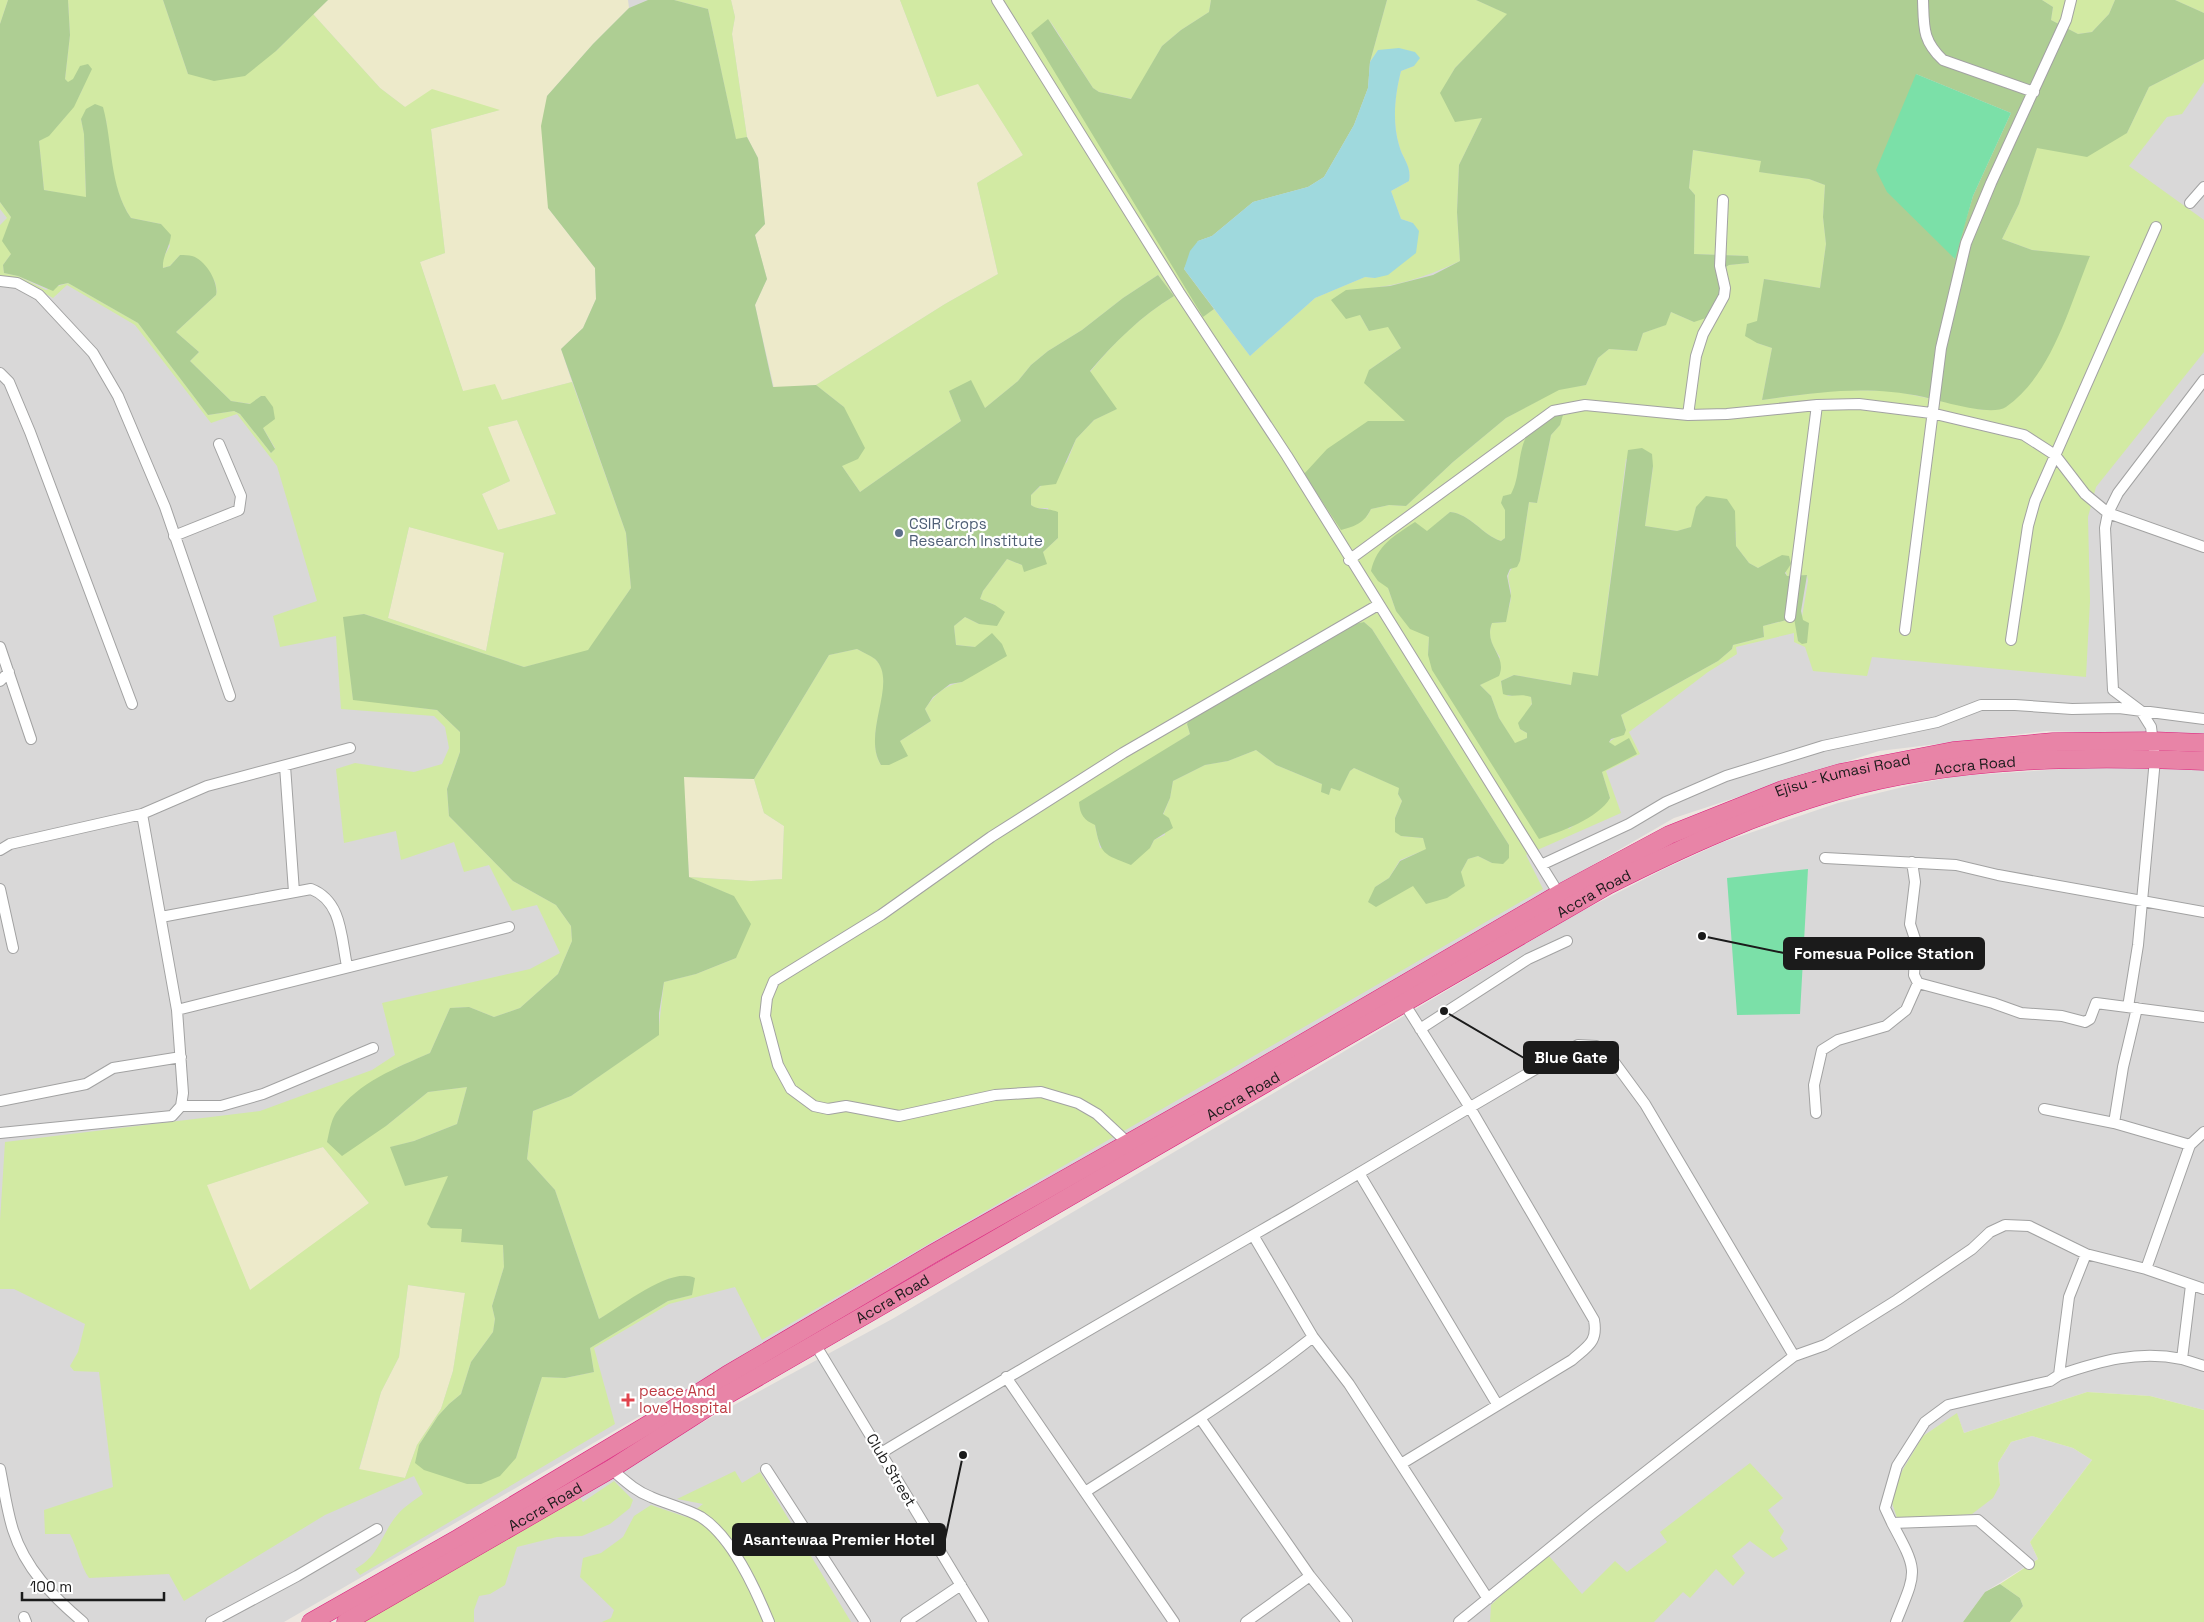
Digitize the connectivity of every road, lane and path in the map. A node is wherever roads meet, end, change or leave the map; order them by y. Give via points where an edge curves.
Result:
1 (997, 0) edge
2 (1924, 0) edge
3 (2071, 0) edge
4 (2034, 92) junction
5 (2204, 187) edge
6 (1723, 200) dead end
7 (2190, 203) dead end
8 (2156, 227) dead end
9 (0, 281) edge
10 (0, 373) edge
11 (2204, 380) edge
12 (1817, 406) junction
13 (1931, 413) junction
14 (1688, 414) junction
15 (219, 444) dead end
16 (2055, 455) junction
17 (2108, 514) junction
18 (174, 536) junction
19 (2204, 547) edge
20 (1349, 560) junction
21 (1378, 606) junction
22 (1790, 618) dead end
23 (1905, 630) dead end
24 (2011, 640) dead end
25 (0, 647) edge
26 (9, 672) junction
27 (0, 681) edge
28 (230, 696) dead end
29 (132, 704) dead end
30 (2141, 711) junction
31 (2204, 718) edge
32 (31, 739) dead end
33 (2154, 741) junction
34 (2204, 743) edge
35 (350, 748) dead end
36 (2156, 759) junction
37 (2204, 761) edge
38 (285, 766) junction
39 (142, 814) junction
40 (0, 850) edge
41 (1825, 858) dead end
42 (1912, 862) junction
43 (1614, 864) joint
44 (1541, 865) junction
45 (0, 890) edge
46 (294, 892) junction
47 (1559, 894) junction
48 (2141, 901) junction
49 (2204, 912) edge
50 (161, 917) junction
51 (509, 927) dead end
52 (1567, 941) dead end
53 (13, 948) dead end
54 (347, 966) junction
55 (1918, 983) junction
56 (1404, 1002) junction
57 (2132, 1007) junction
58 (177, 1010) junction
59 (2204, 1016) edge
60 (1420, 1029) junction
61 (373, 1048) dead end
62 (181, 1057) junction
63 (0, 1100) edge
64 (182, 1106) junction
65 (1469, 1106) junction
66 (2044, 1109) dead end
67 (1816, 1113) dead end
68 (2114, 1123) junction
69 (0, 1132) edge
70 (2204, 1132) edge
71 (0, 1138) edge
72 (1128, 1143) junction
73 (2190, 1145) junction
74 (1360, 1173) junction
75 (1253, 1235) junction
76 (2086, 1254) junction
77 (2146, 1269) junction
78 (2191, 1285) junction
79 (2204, 1289) edge
80 (1313, 1337) junction
81 (815, 1344) junction
82 (1794, 1356) junction
83 (2182, 1359) junction
84 (2204, 1366) edge
85 (2059, 1375) junction
86 (1006, 1377) junction
87 (1497, 1404) junction
88 (1200, 1418) junction
89 (881, 1453) junction
90 (1401, 1464) junction
91 (610, 1468) junction
92 (0, 1469) edge
93 (766, 1469) dead end
94 (1085, 1492) junction
95 (1892, 1523) junction
96 (377, 1529) dead end
97 (2029, 1564) dead end
98 (1310, 1576) junction
99 (961, 1585) junction
100 (1488, 1599) junction
101 (1465, 1620) edge
102 (83, 1622) edge
103 (211, 1622) edge
104 (311, 1622) edge
105 (346, 1622) edge
106 (769, 1622) edge
107 (865, 1622) edge
108 (906, 1622) edge
109 (983, 1622) edge
110 (1174, 1622) edge
111 (1246, 1622) edge
112 (1347, 1622) edge
113 (1896, 1622) edge

1 - 20 street via 1179,292 1287,456
2 - 4 street via 1925,36 1931,49 1942,60
3 - 4 street via 2066,20
4 - 13 street via 1966,243 1940,348
5 - 7 street
6 - 14 street via 1720,266 1724,296 1703,334 1696,356
8 - 16 street
9 - 18 street via 17,283 39,295 93,354 118,396
10 - 29 street via 9,382 30,432
11 - 17 street via 2118,493
12 - 13 street via 1859,404
12 - 14 street
12 - 22 street
13 - 16 street via 2024,435
13 - 23 street
14 - 20 street via 1585,405 1553,411
15 - 18 street via 241,496 240,510
16 - 17 street via 2085,494
16 - 24 street via 2028,526
17 - 19 street
17 - 30 street via 2113,690
18 - 28 street
20 - 21 street
21 - 44 street
21 - 72 street via 1123,753 1008,826 881,915 774,981 767,998 765,1016 778,1065 790,1089 814,1106 828,1110 846,1106 899,1116 995,1095 1041,1092 1078,1103 1097,1114
25 - 26 street
26 - 27 street
26 - 32 street
30 - 31 street
30 - 33 street via 2151,726
30 - 44 street via 1981,705 1937,722 1823,746 1726,776 1666,802 1629,824
33 - 34 highway, Ejisu - Kumasi Road
33 - 36 street
33 - 43 highway, Ejisu - Kumasi Road via 2002,746 1943,753 1840,773 1710,817
35 - 38 street
36 - 37 highway, Accra Road
36 - 48 street
36 - 56 highway, Accra Road via 1965,766 1874,782 1791,805 1669,854 1608,885
38 - 39 street via 190,792
38 - 46 street
39 - 40 street via 10,844
39 - 50 street
41 - 42 street
42 - 48 street via 1956,865
42 - 55 street via 1915,882 1910,924 1916,942 1914,975
43 - 47 highway, Accra Road
44 - 47 street
45 - 53 street
46 - 50 street
46 - 54 street via 311,889 331,902
47 - 72 highway, Accra Road
48 - 49 street
48 - 57 street
50 - 58 street
51 - 54 street
52 - 60 street via 1528,960
54 - 58 street
55 - 57 street via 2021,1013 2062,1016 2085,1022 2090,1019 2096,1004
55 - 67 street via 1906,1010 1886,1026 1838,1040 1822,1050 1814,1086
56 - 60 street
56 - 81 highway, Accra Road
57 - 59 street
57 - 68 street
58 - 62 street
60 - 65 street
61 - 64 street via 275,1090 220,1106
62 - 63 street via 113,1068 86,1084
62 - 64 street
64 - 69 street via 172,1116
65 - 74 street
65 - 82 street via 1578,1045 1596,1046 1609,1055 1645,1104
65 - 87 street via 1594,1320 1597,1333 1572,1360
66 - 68 street
68 - 73 street
69 - 71 street
70 - 73 street
72 - 104 highway, Accra Road via 934,1253 535,1493
73 - 77 street
74 - 75 street
74 - 87 street
75 - 80 street
75 - 86 street
76 - 77 street
76 - 82 street via 2029,1226 2005,1225 1825,1345
76 - 85 street via 2069,1297
77 - 78 street
78 - 79 street
78 - 83 street
80 - 88 street
80 - 90 street
81 - 89 street, Club Street
81 - 91 highway, Accra Road
82 - 100 street via 1593,1512
83 - 84 street
83 - 85 street via 2143,1354 2114,1358
85 - 95 street via 2050,1381 1948,1405 1925,1422 1897,1466 1885,1508
86 - 89 street
86 - 94 street
87 - 90 street
88 - 94 street
88 - 98 street
89 - 99 street, Club Street
90 - 100 street
91 - 105 highway, Accra Road
91 - 106 street via 632,1487 686,1510 718,1531 759,1598
92 - 102 street via 12,1529 22,1553 34,1573
93 - 107 street
94 - 110 street
95 - 97 street via 1978,1520
95 - 113 street via 1911,1559 1914,1580
96 - 103 street
98 - 111 street
98 - 112 street
99 - 108 street
99 - 109 street, Club Street
100 - 101 street

